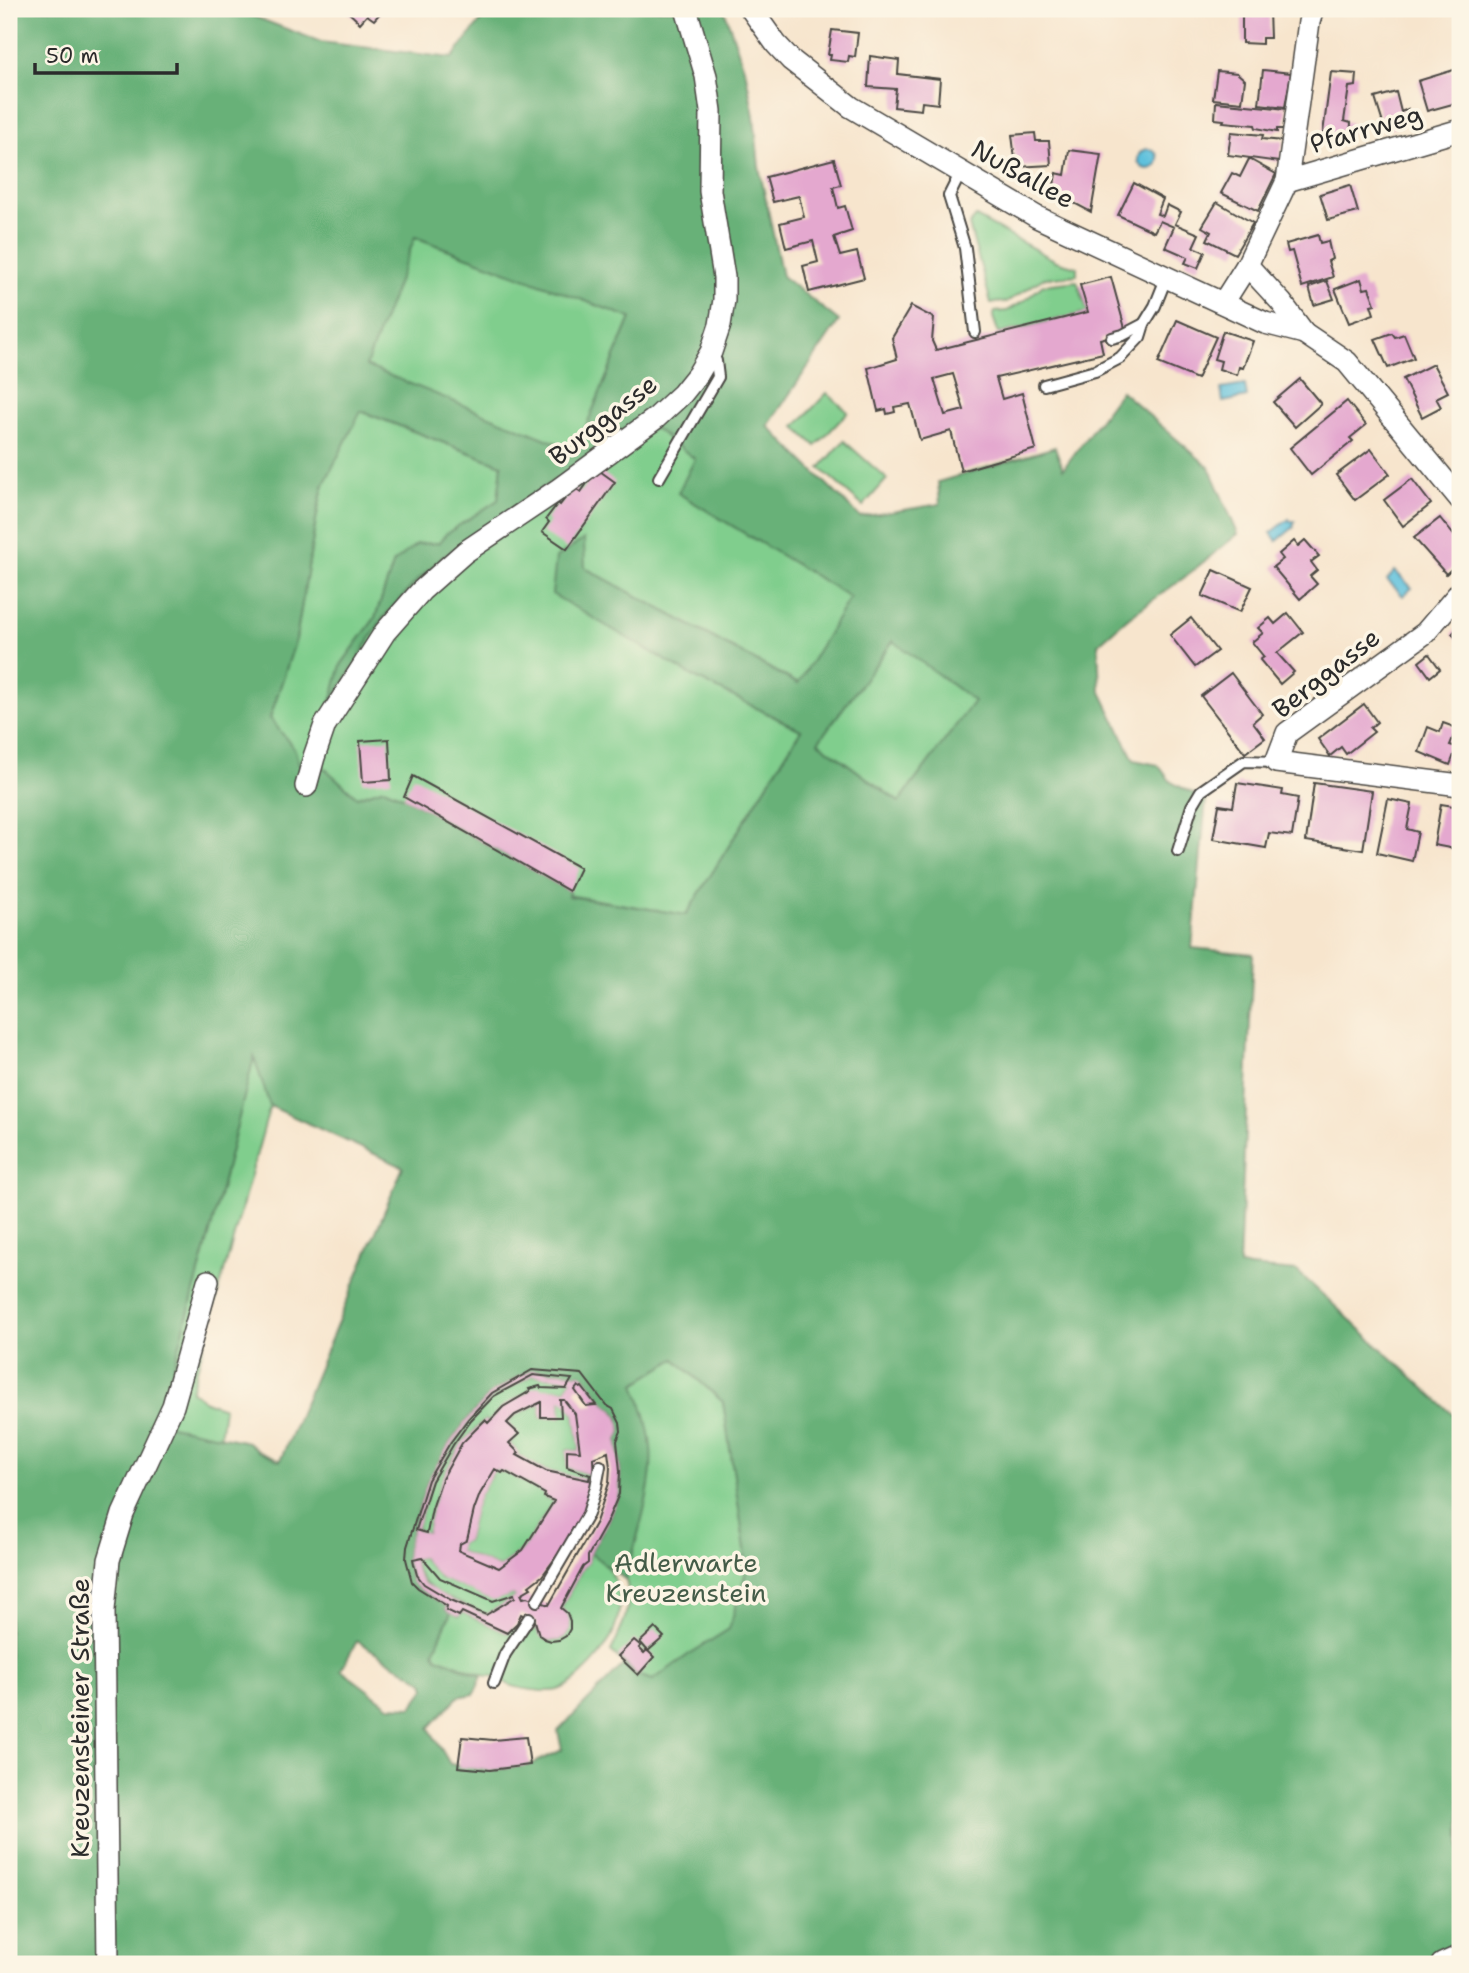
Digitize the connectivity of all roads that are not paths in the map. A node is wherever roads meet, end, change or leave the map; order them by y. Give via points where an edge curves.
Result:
1 (686, 9) edge
2 (751, 9) edge
3 (1313, 9) edge
4 (1460, 130) edge
5 (961, 172) junction
6 (1287, 181) junction
7 (1247, 265) junction
8 (1167, 276) junction
9 (1223, 303) junction
10 (1144, 324) junction
11 (975, 332) dead end
12 (1304, 333) junction
13 (1112, 338) dead end
14 (711, 352) junction
15 (1044, 385) dead end
16 (659, 478) dead end
17 (1460, 499) edge
18 (1460, 592) edge
19 (1276, 762) junction
20 (1460, 785) edge
21 (306, 786) dead end
22 (1178, 850) dead end
23 (208, 1280) dead end
24 (600, 1466) dead end
25 (537, 1601) dead end
26 (528, 1618) dead end
27 (495, 1680) dead end
28 (1460, 1956) edge
29 (107, 1964) edge
30 (1442, 1964) edge

1 - 14 street, Burggasse via 711,111 710,191 724,277 720,325
2 - 5 street, Nußallee via 776,44 815,80 851,107
3 - 6 street
4 - 6 street, Pfarrweg
5 - 8 street, Nußallee via 1037,217
5 - 11 lane via 949,196 965,248
6 - 7 street
7 - 9 street
7 - 12 street, Nußallee
8 - 9 street, Nußallee
8 - 10 lane
9 - 12 street, Nußallee via 1265,323
10 - 13 lane
10 - 15 lane via 1140,337 1120,358 1095,371
12 - 17 street, Nußallee via 1347,362
14 - 16 lane via 718,377
14 - 21 street, Burggasse via 682,394 656,418 466,552 421,591 385,632 325,725
18 - 19 street, Berggasse via 1425,633 1287,733
19 - 20 street, Berggasse
19 - 22 lane via 1244,761 1201,791
23 - 29 street, Kreuzensteiner Straße via 173,1406 123,1514 109,1560 104,1610
24 - 25 lane via 588,1514
26 - 27 lane
28 - 30 street

